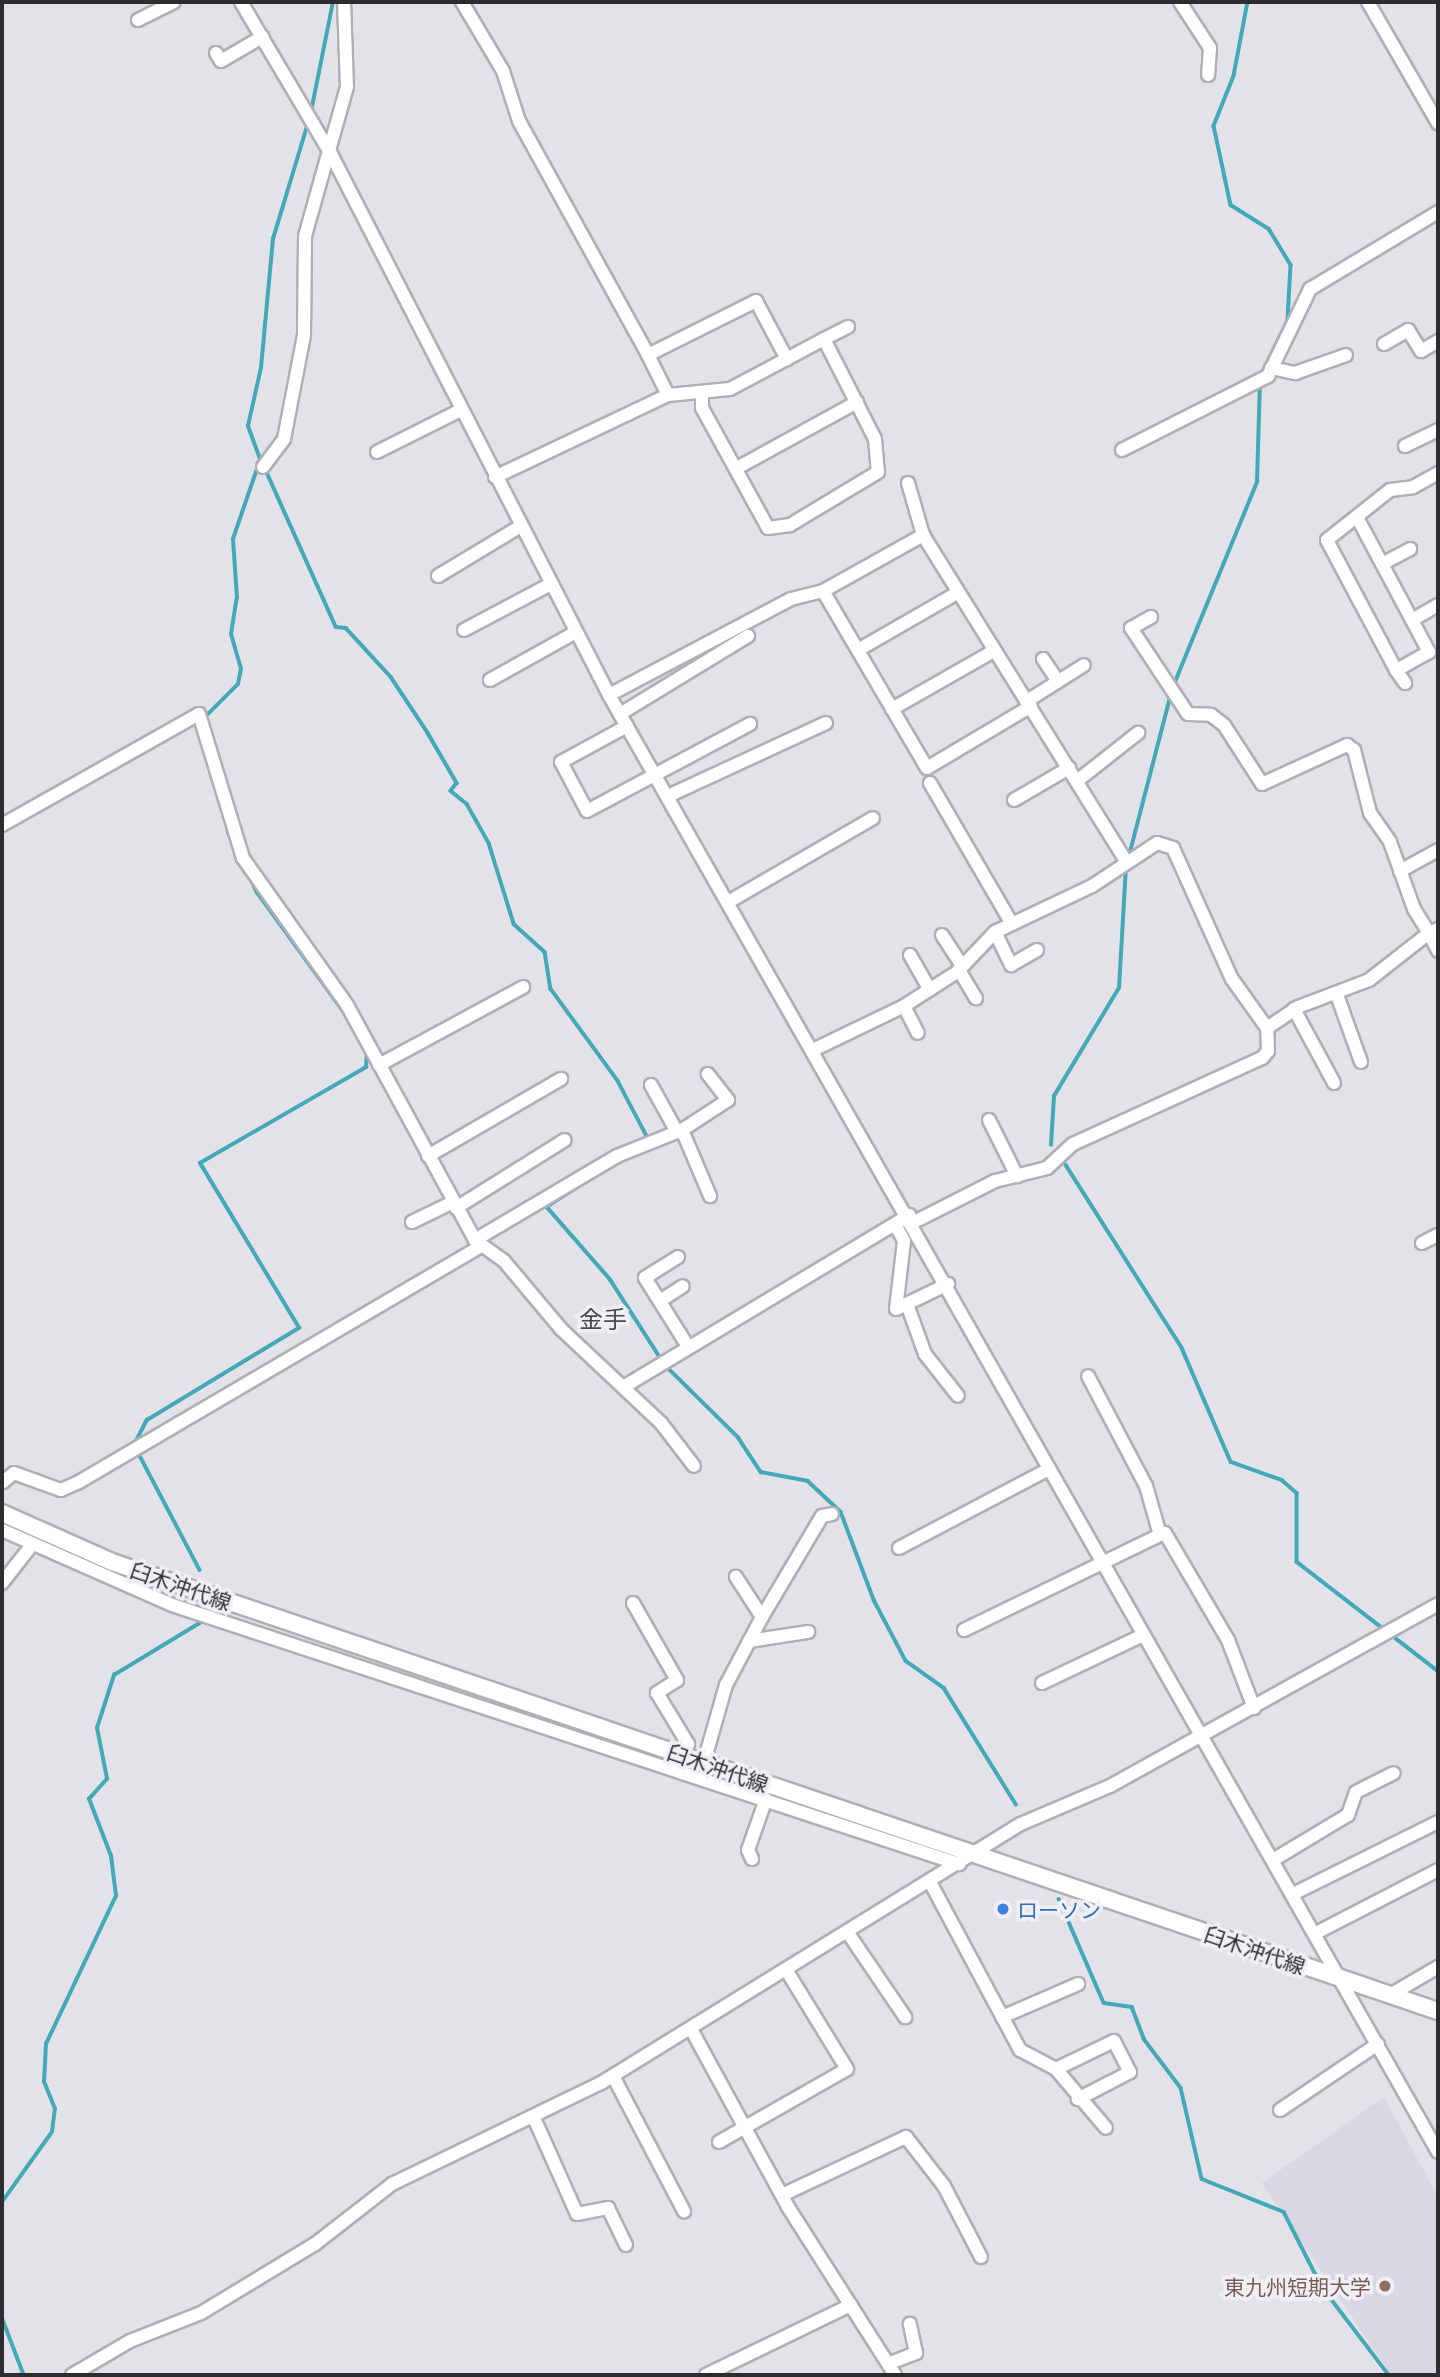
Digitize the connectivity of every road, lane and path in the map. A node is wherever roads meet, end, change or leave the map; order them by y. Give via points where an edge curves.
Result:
1 (174, 2) edge
2 (241, 2) edge
3 (344, 2) edge
4 (462, 2) edge
5 (1180, 2) edge
6 (1368, 2) edge
7 (138, 20) dead end
8 (262, 37) junction
9 (216, 53) dead end
10 (1208, 75) dead end
11 (1438, 123) edge
12 (331, 154) junction
13 (1438, 212) edge
14 (848, 327) dead end
15 (824, 339) junction
16 (1438, 341) edge
17 (1384, 344) dead end
18 (648, 355) junction
19 (1346, 355) dead end
20 (787, 359) junction
21 (1271, 368) junction
22 (702, 393) junction
23 (668, 396) junction
24 (857, 402) junction
25 (461, 410) junction
26 (1438, 430) edge
27 (1405, 446) dead end
28 (1122, 450) dead end
29 (377, 452) dead end
30 (263, 467) dead end
31 (737, 468) junction
32 (1438, 473) edge
33 (495, 477) junction
34 (908, 483) dead end
35 (1358, 519) junction
36 (521, 526) junction
37 (923, 535) junction
38 (1410, 548) dead end
39 (1382, 564) junction
40 (438, 576) dead end
41 (551, 584) junction
42 (823, 592) junction
43 (957, 593) junction
44 (1438, 606) edge
45 (1151, 617) dead end
46 (1412, 620) junction
47 (464, 630) dead end
48 (576, 632) junction
49 (748, 636) dead end
50 (858, 650) junction
51 (1433, 650) edge
52 (992, 652) junction
53 (1043, 659) dead end
54 (1084, 665) dead end
55 (1396, 670) junction
56 (490, 680) dead end
57 (1058, 681) junction
58 (1405, 683) dead end
59 (609, 695) junction
60 (1029, 704) junction
61 (892, 709) junction
62 (620, 714) junction
63 (826, 723) dead end
64 (750, 724) dead end
65 (627, 726) junction
66 (1138, 733) dead end
67 (1069, 768) junction
68 (656, 774) junction
69 (1077, 781) junction
70 (930, 783) dead end
71 (668, 796) junction
72 (1014, 800) dead end
73 (873, 818) dead end
74 (2, 825) edge
75 (1438, 850) edge
76 (1127, 863) junction
77 (1400, 871) junction
78 (730, 901) junction
79 (1012, 925) junction
80 (1434, 931) edge
81 (995, 933) junction
82 (942, 935) dead end
83 (1037, 950) dead end
84 (1438, 951) edge
85 (910, 955) dead end
86 (961, 968) junction
87 (523, 986) dead end
88 (930, 990) junction
89 (1337, 995) junction
90 (976, 998) dead end
91 (904, 1006) junction
92 (1294, 1009) junction
93 (1267, 1028) junction
94 (918, 1033) dead end
95 (813, 1051) junction
96 (1361, 1062) dead end
97 (379, 1065) junction
98 (708, 1074) dead end
99 (561, 1079) dead end
100 (1334, 1083) dead end
101 (651, 1085) dead end
102 (989, 1120) dead end
103 (679, 1131) junction
104 (565, 1140) dead end
105 (428, 1156) junction
106 (1017, 1176) junction
107 (710, 1196) dead end
108 (454, 1205) junction
109 (912, 1219) junction
110 (412, 1222) dead end
111 (895, 1224) junction
112 (1438, 1235) edge
113 (477, 1243) junction
114 (1422, 1243) dead end
115 (678, 1257) dead end
116 (948, 1284) junction
117 (683, 1286) dead end
118 (660, 1301) junction
119 (908, 1307) junction
120 (687, 1345) junction
121 (1088, 1376) dead end
122 (625, 1386) junction
123 (958, 1396) dead end
124 (694, 1466) dead end
125 (1049, 1469) junction
126 (3, 1482) edge
127 (2, 1513) edge
128 (832, 1514) dead end
129 (2, 1530) edge
130 (1160, 1535) junction
131 (31, 1546) junction
132 (900, 1548) dead end
133 (1102, 1565) junction
134 (736, 1577) dead end
135 (2, 1583) edge
136 (633, 1603) dead end
137 (1438, 1604) edge
138 (762, 1617) junction
139 (964, 1630) dead end
140 (808, 1632) dead end
141 (1141, 1636) junction
142 (749, 1642) junction
143 (1042, 1683) dead end
144 (1254, 1708) junction
145 (1201, 1738) junction
146 (684, 1755) junction
147 (704, 1762) junction
148 (1394, 1773) dead end
149 (766, 1800) junction
150 (1438, 1822) edge
151 (974, 1853) junction
152 (752, 1859) dead end
153 (1273, 1860) junction
154 (959, 1864) junction
155 (1438, 1870) edge
156 (930, 1882) junction
157 (1293, 1894) junction
158 (848, 1933) junction
159 (1316, 1933) junction
160 (1438, 1967) edge
161 (787, 1971) junction
162 (1342, 1978) junction
163 (1077, 1984) dead end
164 (1390, 1994) junction
165 (1438, 2011) edge
166 (905, 2017) dead end
167 (1002, 2017) junction
168 (691, 2029) junction
169 (1378, 2044) junction
170 (1056, 2069) junction
171 (613, 2076) junction
172 (1078, 2099) junction
173 (1280, 2110) dead end
174 (534, 2118) junction
175 (749, 2126) junction
176 (1106, 2128) dead end
177 (719, 2142) dead end
178 (1438, 2152) edge
179 (782, 2195) junction
180 (684, 2211) dead end
181 (626, 2245) dead end
182 (981, 2258) dead end
183 (851, 2305) junction
184 (910, 2324) dead end
185 (891, 2371) edge
186 (72, 2375) edge
187 (706, 2375) edge

1 - 7 street
2 - 8 street
3 - 12 street via 347,87
4 - 18 street via 503,71 519,121
5 - 10 street via 1210,48
6 - 11 street
8 - 9 street via 221,61
8 - 12 street
12 - 25 street
12 - 30 street via 305,236 304,335 284,439
13 - 21 street via 1310,289
14 - 15 street
15 - 20 street
15 - 24 street
16 - 17 street via 1421,351 1408,330
18 - 20 street via 756,301
18 - 23 street
19 - 21 street via 1295,373
20 - 22 street via 730,389
21 - 28 street via 1268,376
22 - 23 street
22 - 31 street via 702,408
23 - 33 street
24 - 31 street
24 - 31 street via 879,461 872,481 790,525 768,528
25 - 29 street
25 - 33 street
26 - 27 street
32 - 35 street via 1413,487 1390,490
33 - 36 street
34 - 37 street
35 - 39 street
35 - 55 street via 1327,540
36 - 40 street
36 - 41 street
37 - 42 street
37 - 43 street
38 - 39 street
39 - 46 street
41 - 47 street
41 - 48 street
42 - 50 street
42 - 59 street via 791,599
43 - 50 street
43 - 52 street
44 - 46 street
45 - 77 street via 1126,631 1188,714 1211,715 1224,725 1262,784 1347,745 1354,750 1370,813 1390,842
46 - 51 street
48 - 56 street
48 - 59 street
49 - 62 street
50 - 61 street
51 - 55 street
52 - 60 street
52 - 61 street
53 - 57 street
54 - 57 street
55 - 58 street
57 - 60 street
59 - 62 street
60 - 61 street via 926,768
60 - 67 street
62 - 65 street
63 - 71 street
64 - 68 street
65 - 68 street
65 - 68 street via 561,762 587,811
66 - 69 street
67 - 69 street
67 - 72 street
68 - 71 street
69 - 76 street
70 - 79 street
71 - 78 street
73 - 78 street
74 - 97 street via 199,714 243,858 347,1005
75 - 77 street
76 - 79 street
76 - 93 street via 1157,843 1173,848 1232,979
77 - 80 street
78 - 95 street
79 - 81 street
80 - 84 street
80 - 89 street via 1368,980
81 - 83 street via 1011,965
81 - 86 street
82 - 86 street
85 - 88 street
86 - 88 street
86 - 90 street
87 - 97 street
88 - 91 street
89 - 92 street
89 - 96 street
91 - 94 street
91 - 95 street
92 - 93 street
92 - 100 street
93 - 106 street via 1268,1051 1262,1058 1073,1144 1047,1168
95 - 109 street
97 - 105 street
98 - 103 street via 728,1100
99 - 105 street
101 - 103 street
102 - 106 street
103 - 107 street
103 - 113 street via 617,1156
104 - 108 street
105 - 108 street
106 - 109 street
108 - 110 street
108 - 113 street
109 - 111 street
109 - 116 street
111 - 119 street via 904,1241 896,1309
111 - 120 street
112 - 114 street
113 - 122 street via 504,1261 561,1329
113 - 126 street via 79,1482 61,1490 14,1473
115 - 118 street via 645,1278
116 - 119 street
116 - 125 street
117 - 118 street
118 - 120 street
119 - 123 street via 925,1354
120 - 122 street
121 - 130 street via 1146,1486
122 - 124 street
125 - 132 street
125 - 133 street
127 - 146 main road, 臼木沖代線 via 111,1562
128 - 138 street via 822,1516
129 - 131 street
130 - 133 street
130 - 144 street via 1165,1533 1228,1640
131 - 135 street
131 - 149 street via 172,1605
133 - 139 street
133 - 141 street
134 - 138 street
136 - 146 street via 677,1680 657,1693 688,1744
137 - 144 street
138 - 142 street
140 - 142 street
141 - 143 street
141 - 145 street
142 - 147 street via 726,1685
144 - 145 street
145 - 151 street via 1021,1824
145 - 153 street
146 - 147 main road, 臼木沖代線
147 - 151 main road, 臼木沖代線
148 - 153 street via 1356,1792 1348,1815
149 - 152 street via 748,1850
149 - 154 street
150 - 157 street
151 - 154 street
151 - 162 main road, 臼木沖代線
153 - 157 street
154 - 156 street
155 - 159 street
156 - 158 street
156 - 167 street
157 - 159 street
158 - 161 street
158 - 166 street
159 - 162 street
160 - 164 street
161 - 168 street
161 - 175 street via 847,2069
162 - 164 main road, 臼木沖代線
162 - 169 street
163 - 167 street
164 - 165 main road, 臼木沖代線
167 - 170 street via 1020,2050
168 - 171 street
168 - 175 street
169 - 173 street
169 - 178 street
170 - 172 street
170 - 172 street via 1114,2041 1130,2072
171 - 174 street
171 - 180 street
172 - 176 street
174 - 181 street via 577,2214 608,2208
174 - 186 street via 392,2184 290,2260 201,2313 130,2341
175 - 177 street
175 - 179 street
179 - 182 street via 913,2140
179 - 183 street
183 - 185 street
183 - 187 street
184 - 185 street via 916,2353

